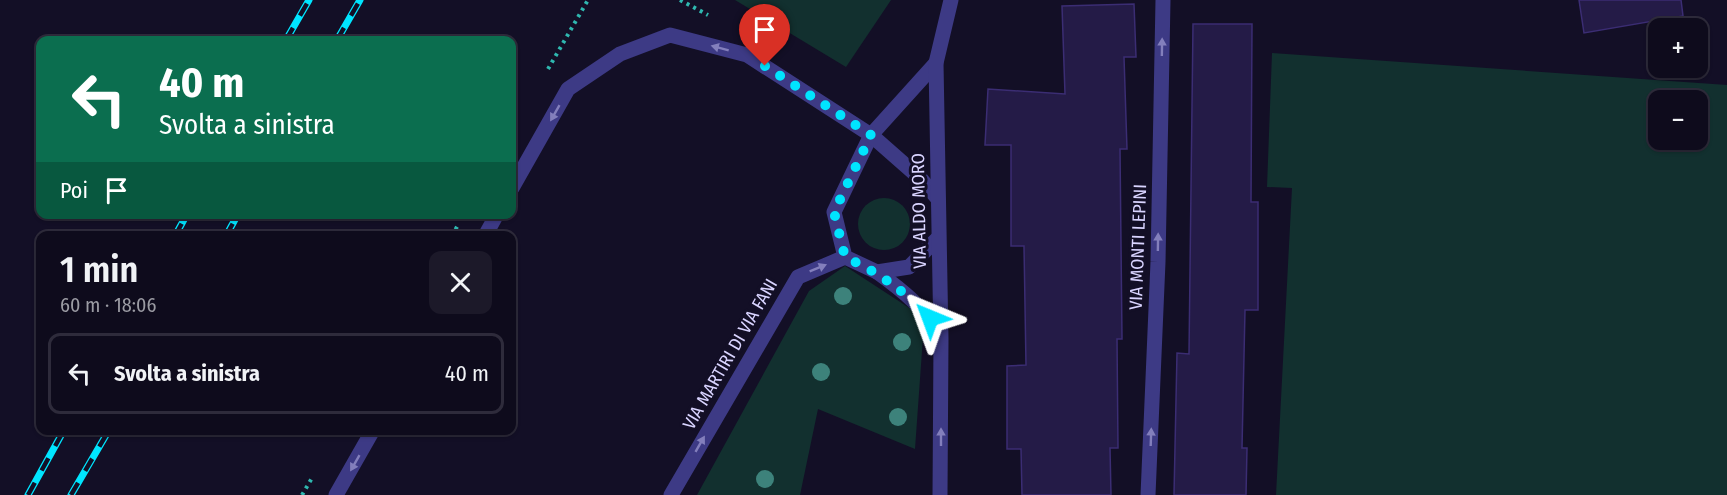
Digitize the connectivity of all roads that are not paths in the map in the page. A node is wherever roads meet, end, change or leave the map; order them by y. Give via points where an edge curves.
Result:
1 (951, 0) edge
2 (1163, 0) edge
3 (936, 63) junction
4 (871, 135) junction
5 (516, 181) edge
6 (938, 199) junction
7 (938, 238) junction
8 (845, 257) junction
9 (877, 272) junction
10 (941, 339) junction
11 (370, 435) edge
12 (336, 495) edge
13 (671, 495) edge
14 (940, 495) edge
15 (1148, 495) edge

1 - 3 street, VIA ALDO MORO
15 -> 2 street, VIA MONTI LEPINI
3 - 4 street
3 - 6 street, VIA ALDO MORO
4 -> 5 street via 747,55 670,35 620,54 568,89
4 - 6 street
4 - 8 street via 834,212
6 - 7 street, VIA ALDO MORO
7 - 9 street via 909,267
7 - 10 street, VIA ALDO MORO
8 - 9 street
13 -> 8 street, VIA MARTIRI DI VIA FANI via 798,277
9 - 10 street via 930,318
14 -> 10 street, VIA ALDO MORO
11 -> 12 street

